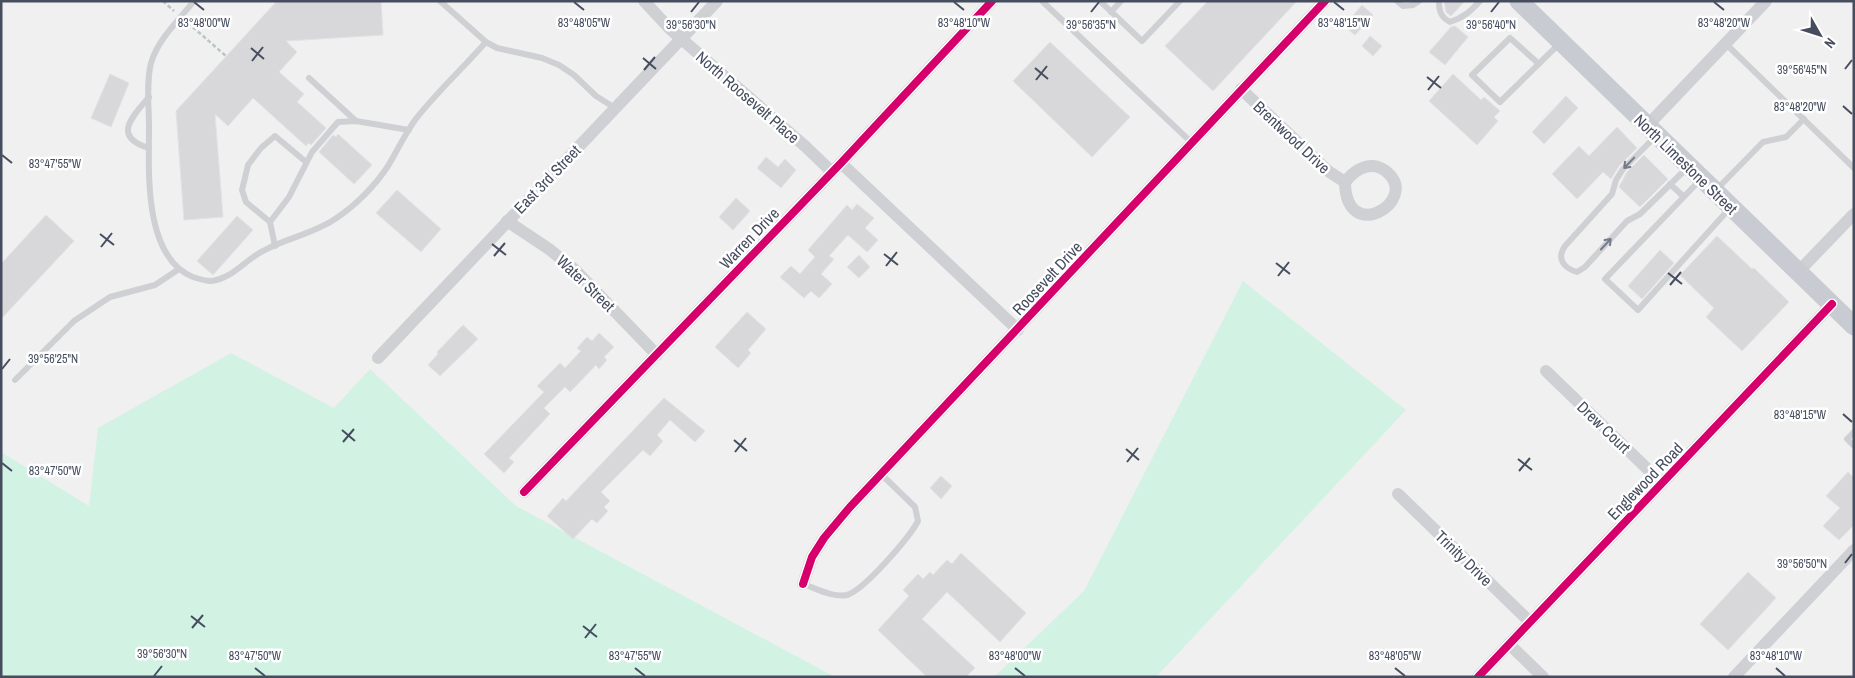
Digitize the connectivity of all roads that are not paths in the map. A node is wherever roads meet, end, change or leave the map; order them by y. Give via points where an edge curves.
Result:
1 (194, 1) edge
2 (440, 1) edge
3 (644, 1) edge
4 (717, 1) edge
5 (992, 1) edge
6 (1042, 1) edge
7 (1100, 1) edge
8 (1121, 1) edge
9 (1180, 1) edge
10 (1325, 1) edge
11 (1397, 1) edge
12 (1419, 1) edge
13 (1439, 1) edge
14 (1480, 1) edge
15 (1518, 1) edge
16 (1766, 1) edge
17 (1111, 12) junction
18 (681, 39) junction
19 (486, 42) junction
20 (1561, 42) junction
21 (1726, 44) junction
22 (1539, 64) junction
23 (309, 78) dead end
24 (1241, 89) junction
25 (149, 97) junction
26 (615, 108) junction
27 (1804, 119) junction
28 (356, 121) junction
29 (409, 130) junction
30 (1649, 136) junction
31 (1191, 142) junction
32 (149, 148) junction
33 (306, 162) junction
34 (841, 163) junction
35 (1854, 168) edge
36 (832, 172) junction
37 (1702, 179) junction
38 (1345, 182) junction
39 (1670, 184) junction
40 (1683, 196) junction
41 (1731, 207) junction
42 (1854, 214) edge
43 (507, 221) junction
44 (270, 222) junction
45 (276, 246) junction
46 (179, 269) junction
47 (1798, 272) junction
48 (1832, 304) junction
49 (1854, 326) edge
50 (1018, 330) junction
51 (657, 355) junction
52 (378, 358) dead end
53 (1546, 371) dead end
54 (15, 380) dead end
55 (1854, 432) edge
56 (1854, 446) edge
57 (881, 474) junction
58 (1662, 483) junction
59 (524, 492) dead end
60 (1398, 494) dead end
61 (1854, 550) edge
62 (803, 584) joint
63 (1530, 622) junction
64 (1509, 644) junction
65 (1478, 677) edge
66 (1543, 677) edge
67 (1734, 677) edge

1 - 25 lane via 154,54 150,65
2 - 19 lane
3 - 18 street, North Roosevelt Place
4 - 18 street, East 3rd Street
5 - 34 street, Warren Drive
6 - 31 lane
7 - 17 lane
8 - 17 lane
9 - 17 lane via 1142,41
10 - 24 street, Roosevelt Drive
11 - 12 lane via 1403,6
13 - 14 lane via 1440,12 1450,22 1459,20
15 - 20 main road, North Limestone Street
16 - 21 street
18 - 26 street, East 3rd Street
18 - 36 street, North Roosevelt Place
19 - 26 lane via 560,65
19 - 29 lane
20 - 22 lane
20 - 30 main road, North Limestone Street
21 - 27 lane
21 - 30 street
22 - 22 lane via 1500,102 1472,75 1510,38
23 - 28 lane
24 - 31 street, Roosevelt Drive
24 - 38 street, Brentwood Drive via 1328,171
25 - 32 lane
25 - 32 lane via 128,126 131,140
26 - 43 street, East 3rd Street
27 - 35 lane
27 - 37 lane via 1786,137 1763,142
28 - 29 lane
28 - 33 lane via 338,122
29 - 45 lane via 373,186 353,205 336,219
30 - 37 main road, North Limestone Street
30 -> 39 lane via 1623,169 1612,194 1564,246 1561,261 1577,272
31 - 50 street, Roosevelt Drive
32 - 46 lane via 154,220 164,248
33 - 44 lane via 289,197
33 - 44 lane via 276,136 248,165 242,190 246,202
34 - 36 street, Warren Drive
34 - 50 street
36 - 51 street, Warren Drive
37 - 39 lane
37 - 40 lane
37 - 41 main road, North Limestone Street
38 - 38 street, Brentwood Drive via 1348,204 1360,214 1378,214 1396,193 1391,176 1376,166 1359,168
39 - 40 lane
40 - 41 lane via 1604,279 1638,310
41 - 47 main road, North Limestone Street
42 - 47 street
43 - 51 street, Water Street via 575,270
43 - 52 street, East 3rd Street
44 - 45 lane
45 - 46 lane via 262,251 222,279 200,280
46 - 54 lane via 155,285 110,297 74,321
47 - 48 main road, North Limestone Street
48 - 49 main road, North Limestone Street
48 - 58 street, Englewood Road
50 - 57 street, Roosevelt Drive
51 - 59 street, Warren Drive
53 - 58 street, Drew Court
55 - 56 lane via 1847,439
57 - 62 street, Roosevelt Drive via 824,538 812,557
57 - 62 lane via 915,507 918,521 912,534 859,589 846,595 832,594
58 - 63 street, Englewood Road
60 - 63 street, Trinity Drive
61 - 67 street
63 - 64 street, Englewood Road
64 - 65 street, Englewood Road
64 - 66 street

